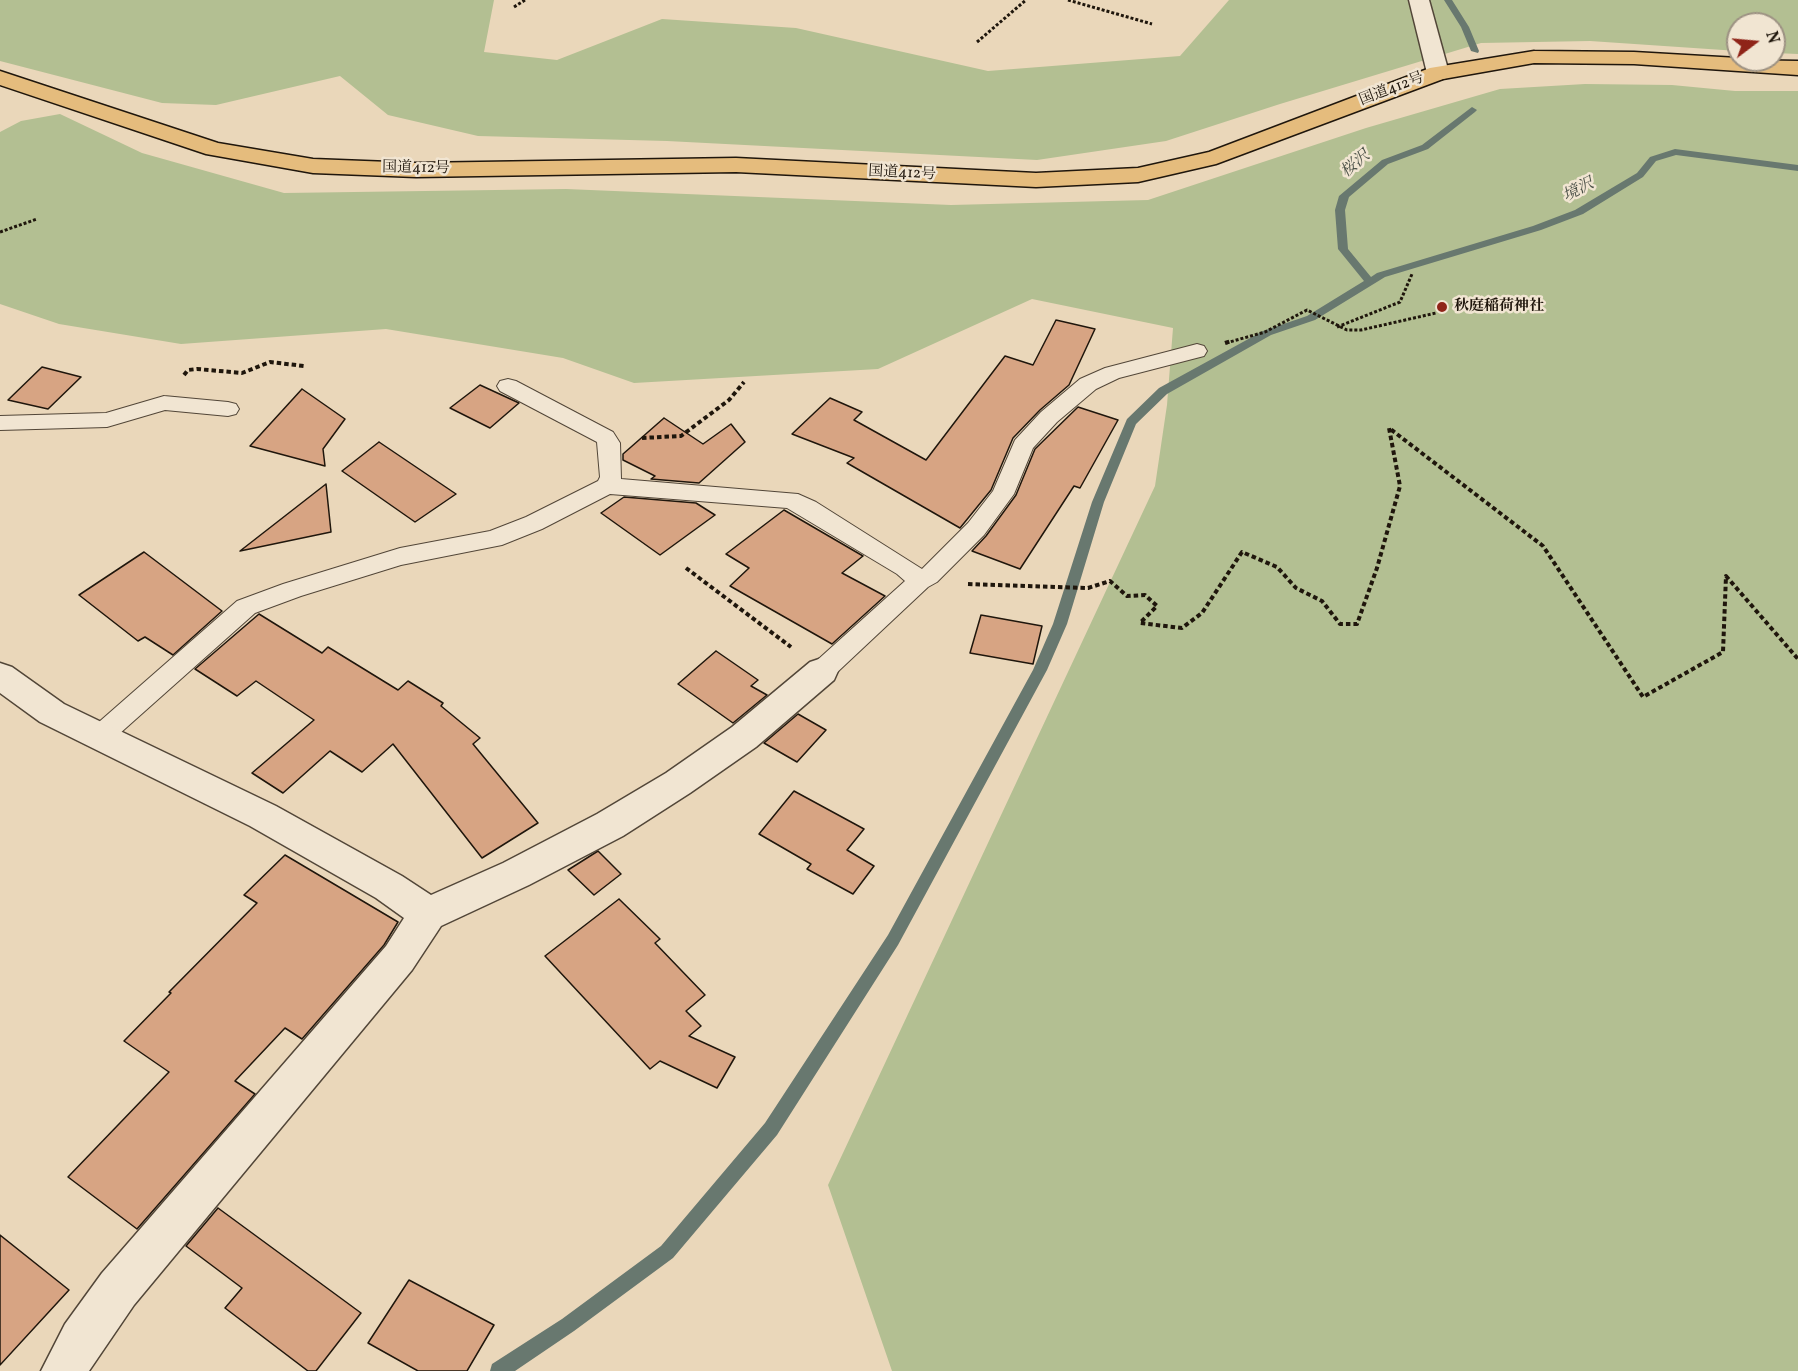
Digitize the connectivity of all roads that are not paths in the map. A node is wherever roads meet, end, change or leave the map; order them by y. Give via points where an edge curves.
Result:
1 (1419, 0) edge
2 (1798, 68) edge
3 (1438, 73) junction
4 (0, 78) edge
5 (1197, 351) road end
6 (508, 386) dead end
7 (228, 409) dead end
8 (0, 423) edge
9 (608, 486) junction
10 (920, 581) junction
11 (822, 670) joint
12 (5, 688) edge
13 (100, 736) junction
14 (428, 914) junction
15 (64, 1371) edge

1 - 3 street
2 - 3 highway, 国道412号 via 1634,58 1534,57
3 - 4 highway, 国道412号 via 1216,157 1138,175 1035,180 736,165 417,170 313,166 214,149
5 - 10 lane via 1112,373 1088,384 1023,445 1003,495 976,529
6 - 9 lane via 605,437 609,443
7 - 8 lane via 164,403 107,420
9 - 10 lane via 790,500 905,568
9 - 13 lane via 494,538 400,557 246,607
10 - 11 lane
11 - 14 street via 744,737 678,783 610,825
12 - 13 street
13 - 14 street via 262,816 389,886
14 - 15 street via 399,958 118,1289

